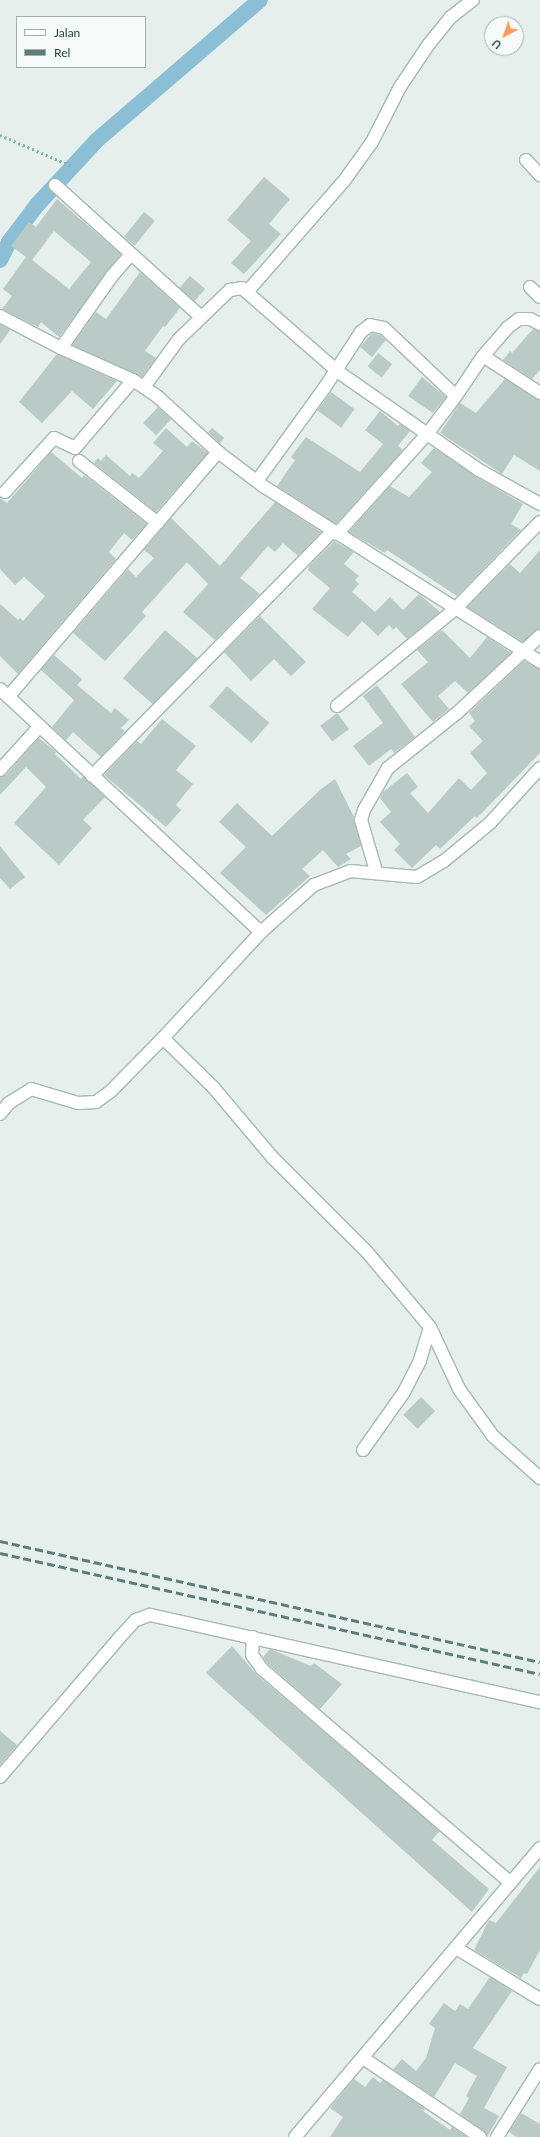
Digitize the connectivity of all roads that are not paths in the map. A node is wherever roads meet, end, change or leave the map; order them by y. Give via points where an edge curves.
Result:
1 (473, 0) edge
2 (526, 160) dead end
3 (540, 174) edge
4 (55, 186) dead end
5 (131, 254) junction
6 (530, 287) dead end
7 (247, 292) junction
8 (540, 296) edge
9 (0, 316) edge
10 (201, 318) junction
11 (540, 324) edge
12 (61, 348) junction
13 (483, 356) junction
14 (337, 370) junction
15 (133, 380) junction
16 (144, 387) junction
17 (540, 393) edge
18 (456, 396) junction
19 (428, 433) junction
20 (218, 452) junction
21 (79, 461) dead end
22 (257, 481) junction
23 (5, 492) dead end
24 (540, 504) edge
25 (540, 522) edge
26 (158, 523) junction
27 (335, 532) junction
28 (454, 610) junction
29 (540, 636) edge
30 (526, 652) junction
31 (540, 662) edge
32 (4, 693) edge
33 (337, 706) dead end
34 (39, 727) junction
35 (540, 768) edge
36 (0, 770) edge
37 (92, 776) junction
38 (376, 872) junction
39 (261, 932) junction
40 (163, 1038) junction
41 (0, 1114) edge
42 (430, 1327) junction
43 (363, 1450) dead end
44 (540, 1478) edge
45 (253, 1637) junction
46 (540, 1702) edge
47 (0, 1776) edge
48 (540, 1848) edge
49 (511, 1883) junction
50 (456, 1948) junction
51 (540, 1999) edge
52 (363, 2058) junction
53 (540, 2069) edge
54 (307, 2132) edge
55 (295, 2137) edge
56 (480, 2137) edge
57 (497, 2137) edge

1 - 7 street via 451,17 429,44 400,87 372,142 344,181
2 - 3 street
4 - 5 street
5 - 10 street
5 - 12 street via 112,276
6 - 8 street
7 - 10 street via 242,288 230,290
7 - 14 street
9 - 12 street
10 - 16 street via 179,339
11 - 13 street via 530,319 519,319 507,328
12 - 15 street
13 - 17 street
13 - 18 street
14 - 18 street via 362,332 370,325 376,324 408,350
14 - 19 street
14 - 22 street
15 - 16 street
15 - 23 street via 75,448 54,438
16 - 20 street
18 - 19 street
19 - 24 street via 479,470
19 - 27 street
20 - 22 street
20 - 26 street
21 - 26 street
22 - 27 street
25 - 28 street
26 - 32 street
27 - 28 street
27 - 37 street
28 - 30 street
28 - 33 street
29 - 30 street
30 - 31 street
30 - 38 street via 457,713 388,768 361,820
32 - 34 street
34 - 36 street
34 - 37 street
35 - 38 street via 490,823 444,861 418,877
37 - 39 street
38 - 39 street via 350,871 314,886
39 - 40 street
40 - 41 street via 110,1092 96,1102 78,1103 31,1089 9,1103
40 - 42 street via 214,1087 273,1158 367,1252
42 - 43 street via 420,1360 404,1392
42 - 44 street via 468,1404 493,1436
45 - 46 street
45 - 47 street via 150,1615 136,1620
45 - 49 street via 252,1655 262,1670
48 - 49 street
49 - 50 street
50 - 51 street
50 - 52 street
52 - 54 street
52 - 56 street
53 - 57 street
54 - 55 street

